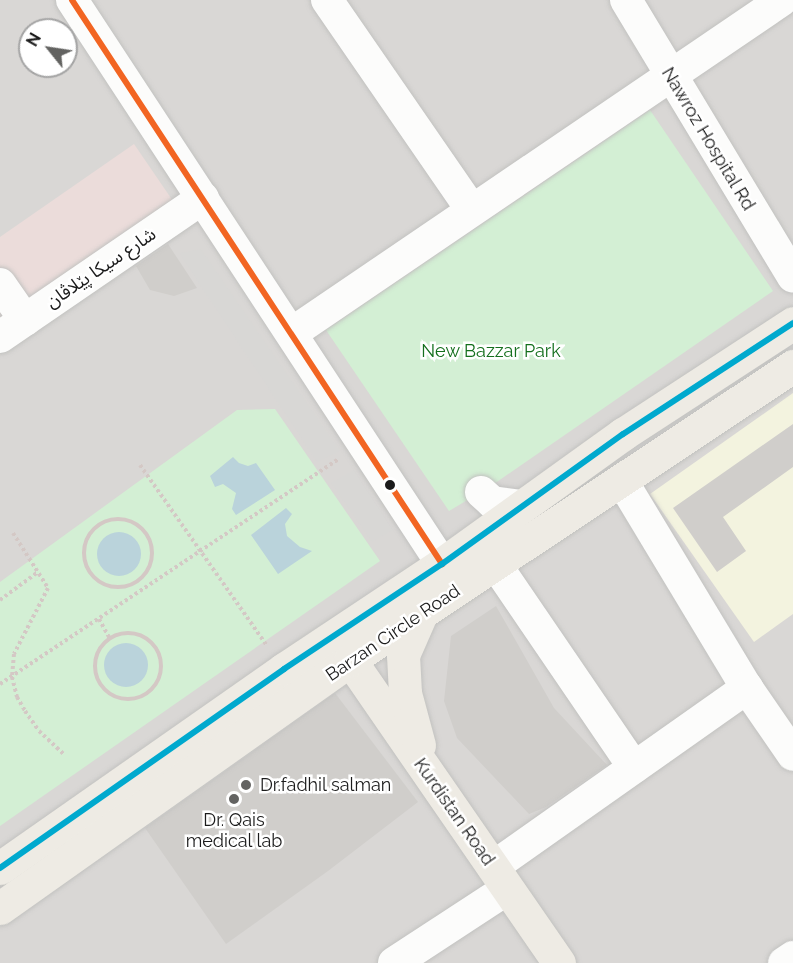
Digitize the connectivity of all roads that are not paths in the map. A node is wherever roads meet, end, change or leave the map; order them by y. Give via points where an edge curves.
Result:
1 (72, 0) edge
2 (327, 0) edge
3 (626, 0) edge
4 (782, 0) edge
5 (669, 75) junction
6 (203, 198) junction
7 (471, 209) junction
8 (793, 277) edge
9 (0, 284) edge
10 (793, 323) edge
11 (13, 329) edge
12 (292, 333) junction
13 (793, 366) edge
14 (622, 481) junction
15 (481, 492) dead end
16 (522, 506) junction
17 (442, 564) junction
18 (496, 565) junction
19 (421, 614) junction
20 (350, 660) junction
21 (747, 688) junction
22 (793, 755) edge
23 (634, 767) junction
24 (427, 773) junction
25 (0, 868) edge
26 (500, 878) junction
27 (0, 909) edge
28 (793, 957) edge
29 (394, 963) edge
30 (559, 963) edge
31 (784, 963) edge

1 - 6 street
2 - 7 street
3 - 5 street, Nawroz Hospital Rd
4 - 5 street
5 - 7 street
5 - 8 street, Nawroz Hospital Rd
6 - 11 street, شارع سيكا پێلاڤان
6 - 12 street
7 - 12 street
9 - 11 street
10 - 16 main road, Barzan Circle Road via 623,434
12 - 17 street
13 - 14 main road, Barzan Circle Road
14 - 18 main road, Barzan Circle Road
14 - 21 street
15 - 16 street via 492,502
16 - 17 main road, Barzan Circle Road
17 - 25 main road, Barzan Circle Road via 284,669
18 - 19 main road, Barzan Circle Road
18 - 23 street
19 - 20 main road, Barzan Circle Road
19 - 24 main road via 403,656 405,693
20 - 24 main road, Kurdistan Road
20 - 27 main road, Barzan Circle Road
21 - 22 street
21 - 23 street
23 - 26 street
24 - 26 main road, Kurdistan Road
26 - 29 street
26 - 30 main road, Kurdistan Road
28 - 31 street

